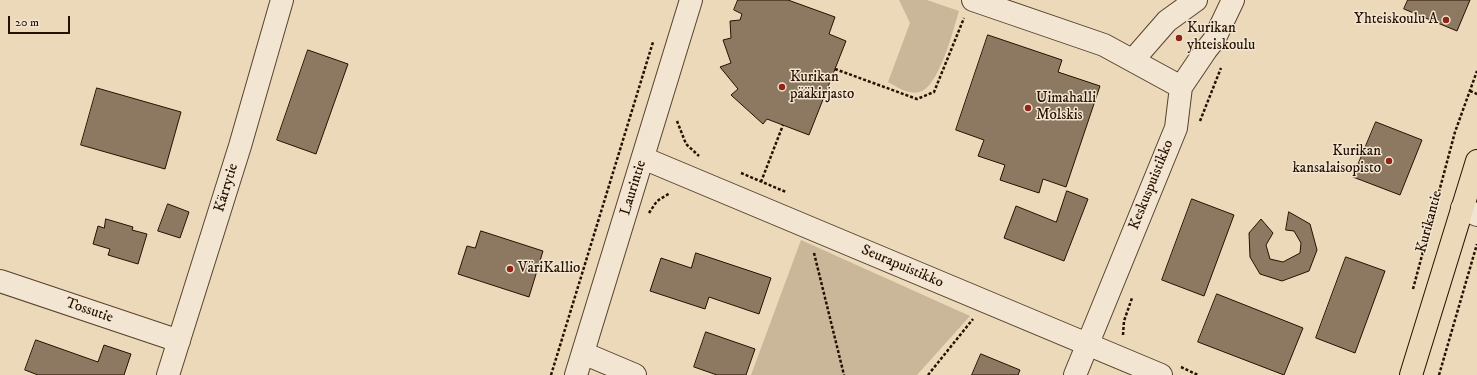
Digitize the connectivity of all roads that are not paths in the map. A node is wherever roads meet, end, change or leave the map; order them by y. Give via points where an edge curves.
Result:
1 (282, 0) edge
2 (691, 0) edge
3 (1196, 0) edge
4 (1233, 0) edge
5 (978, 2) edge
6 (1133, 60) junction
7 (1181, 87) junction
8 (643, 158) junction
9 (1477, 161) edge
10 (1470, 212) edge
11 (0, 281) edge
12 (179, 341) junction
13 (1088, 345) junction
14 (583, 353) junction
15 (168, 375) edge
16 (576, 375) edge
17 (635, 375) edge
18 (1075, 375) edge
19 (1161, 375) edge
20 (1411, 375) edge

1 - 12 street, Kärrytie via 240,146
2 - 8 street, Laurintie
3 - 6 street via 1167,20
4 - 7 street, Keskuspuistikko via 1214,40
5 - 6 street via 1104,45
6 - 7 street
7 - 13 street, Keskuspuistikko via 1176,128
8 - 13 street, Seurapuistikko
8 - 14 street, Laurintie
9 - 10 main road, Kurikantie
10 - 20 main road, Kurikantie
11 - 12 street, Tossutie
12 - 15 street, Kärrytie
13 - 18 street, Keskuspuistikko
13 - 19 street, Seurapuistikko
14 - 16 street, Laurintie
14 - 17 street

